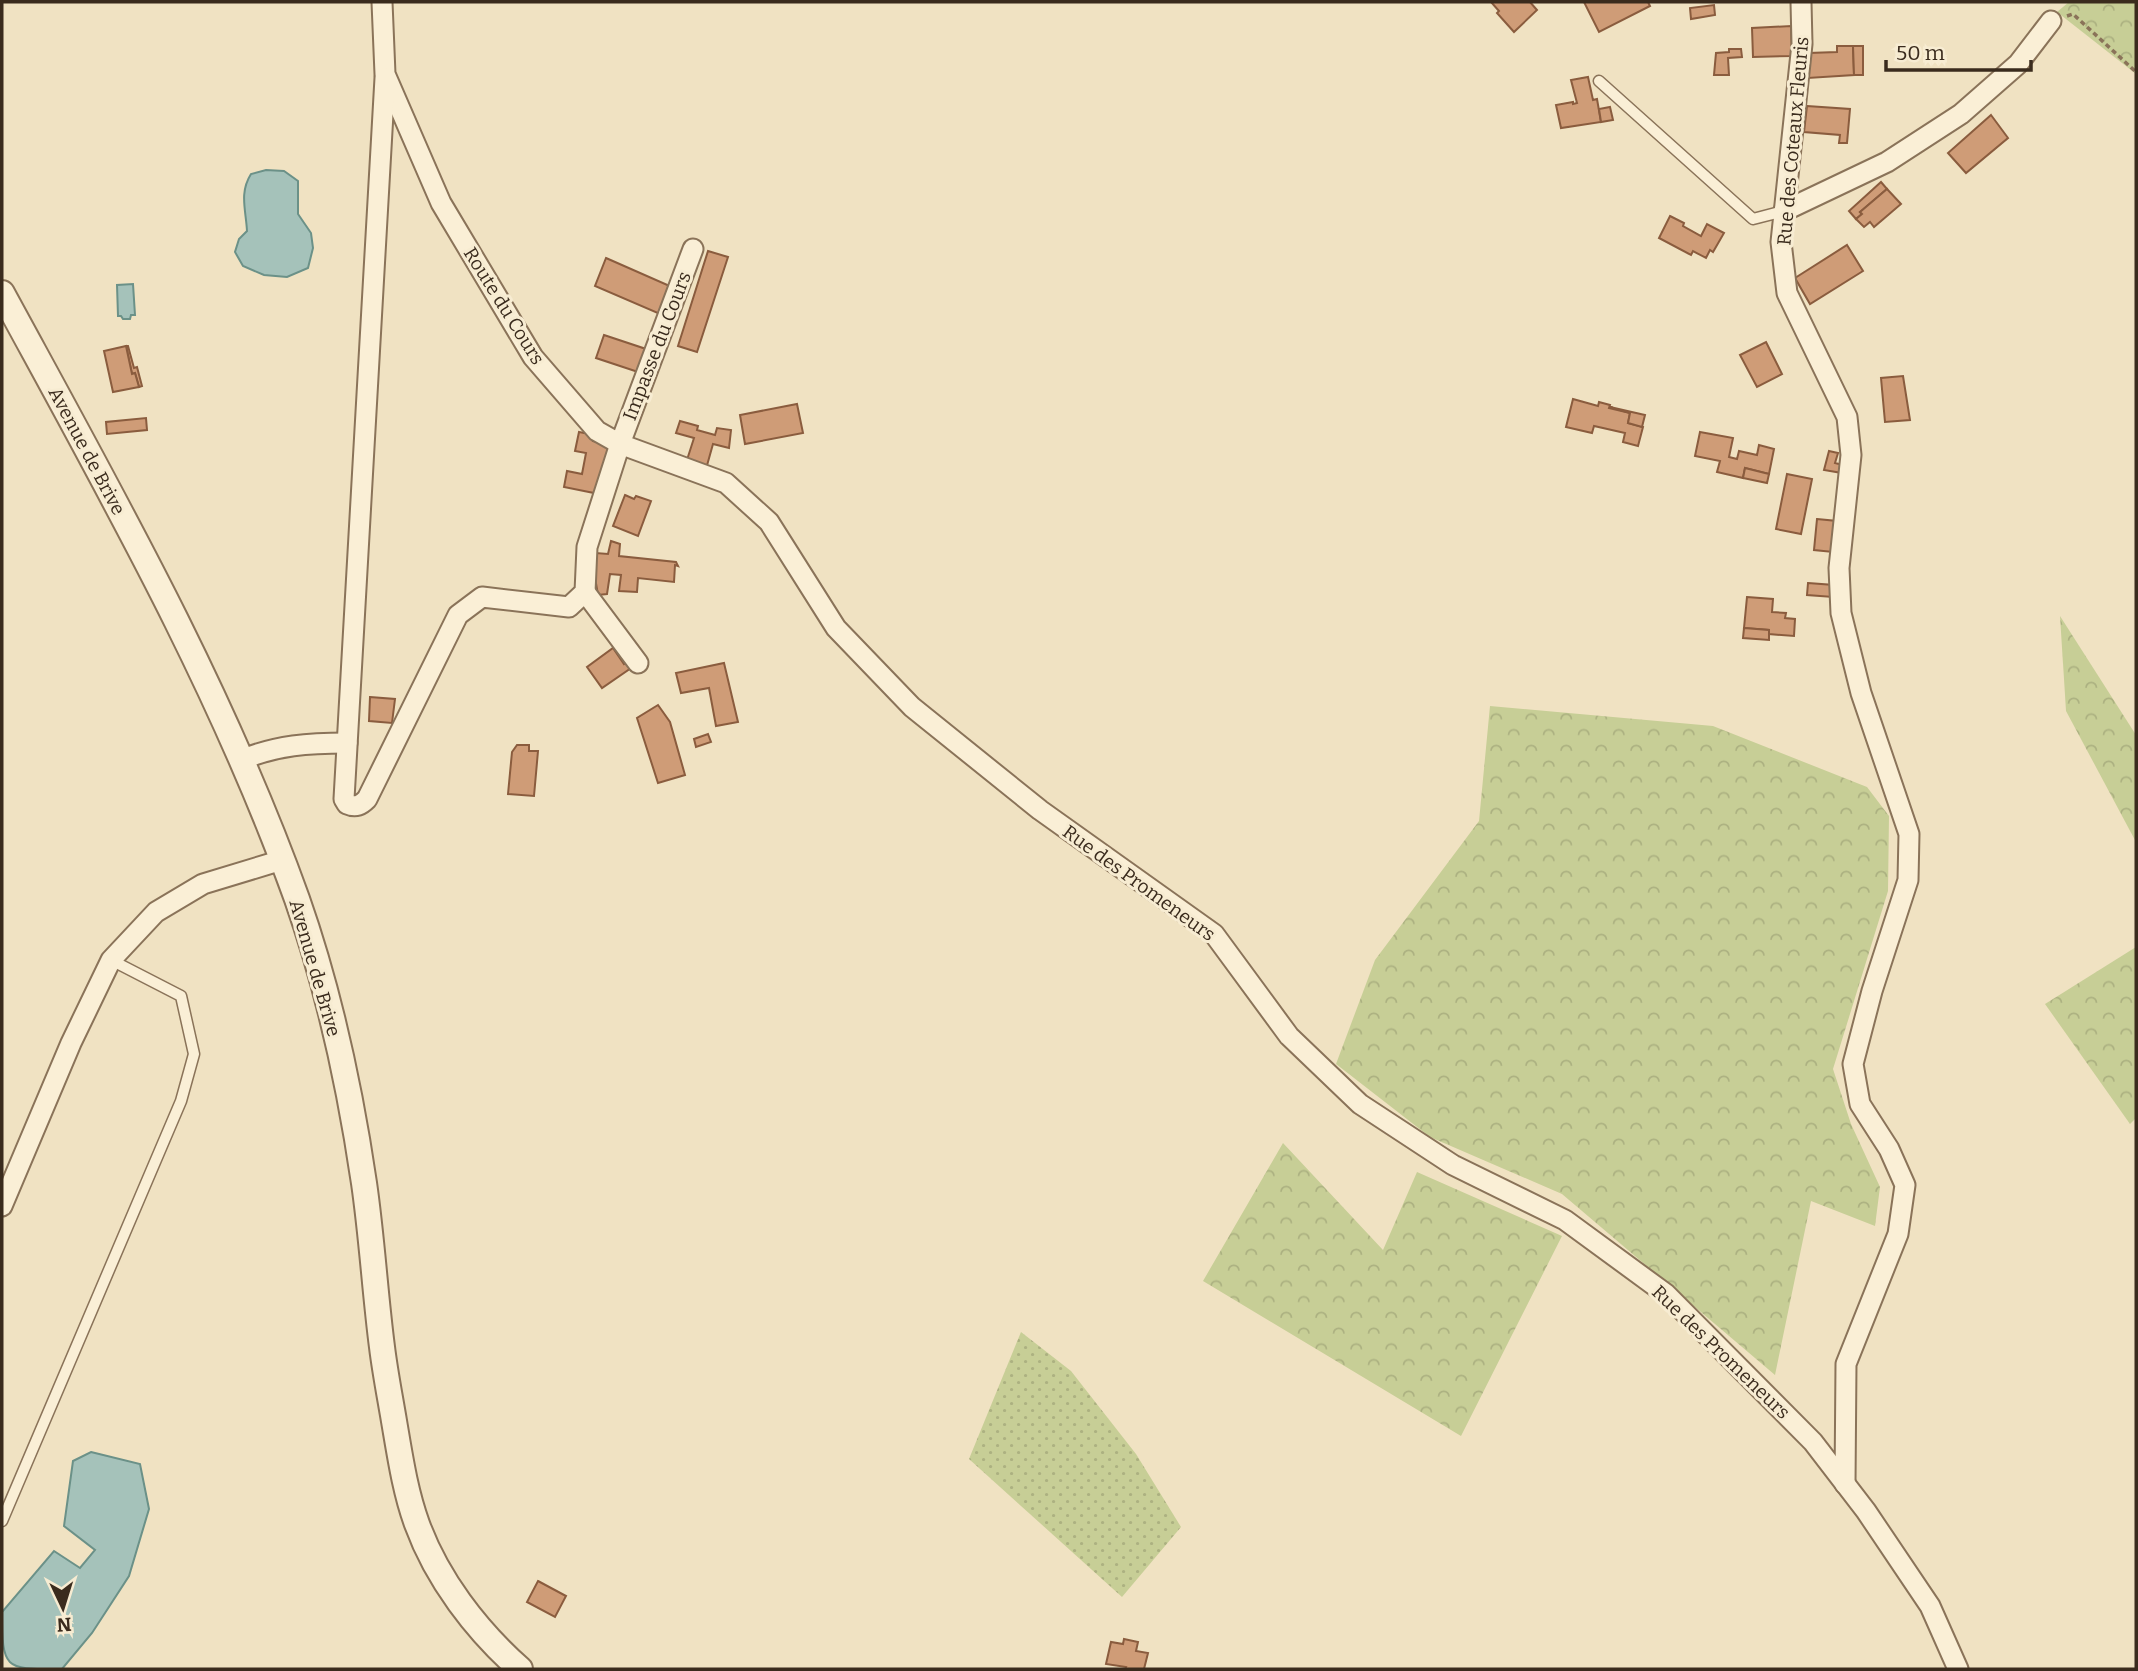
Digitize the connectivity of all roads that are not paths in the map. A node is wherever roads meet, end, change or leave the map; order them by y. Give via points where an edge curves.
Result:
1 (382, 2) edge
2 (1801, 2) edge
3 (2051, 22) road end
4 (385, 74) junction
5 (1599, 81) dead end
6 (1784, 211) junction
7 (694, 249) dead end
8 (2, 293) edge
9 (620, 444) junction
10 (586, 592) junction
11 (638, 663) dead end
12 (348, 743) junction
13 (241, 760) junction
14 (282, 860) junction
15 (111, 960) junction
16 (2, 1206) edge
17 (1845, 1484) junction
18 (2, 1521) edge
19 (520, 1669) edge
20 (1958, 1669) edge

1 - 4 street, Route du Cours
2 - 6 street, Rue des Coteaux Fleuris via 1802,44
3 - 6 street via 2018,64 1961,114 1887,162
4 - 9 street, Route du Cours via 440,203 533,358 597,431
4 - 12 street, Route du Cours
5 - 6 lane via 1754,219
6 - 17 street, Rue des Coteaux Fleuris via 1781,242 1787,293 1847,417 1851,455 1839,568 1841,612 1861,694 1909,834 1908,880 1853,1064 1860,1104 1905,1185 1898,1234 1846,1364
7 - 9 street, Impasse du Cours
8 - 13 street, Avenue de Brive via 143,556
9 - 10 street via 587,547
9 - 17 street, Rue des Promeneurs via 726,483 769,522 836,628 912,707 1040,810 1214,934 1289,1036 1360,1104 1453,1165 1564,1220 1666,1294 1813,1442
10 - 11 street
10 - 12 street, Route du Cours via 569,607 482,597 458,615 367,799 353,807 344,799
12 - 13 street via 297,744
13 - 14 street, Avenue de Brive
14 - 15 street via 203,884 156,912
14 - 19 street, Avenue de Brive via 330,1011 353,1118 382,1349 402,1473 417,1525 438,1570 463,1607
15 - 16 street
15 - 18 lane via 181,996 194,1054 181,1101
17 - 20 street, Rue des Promeneurs via 1930,1606

